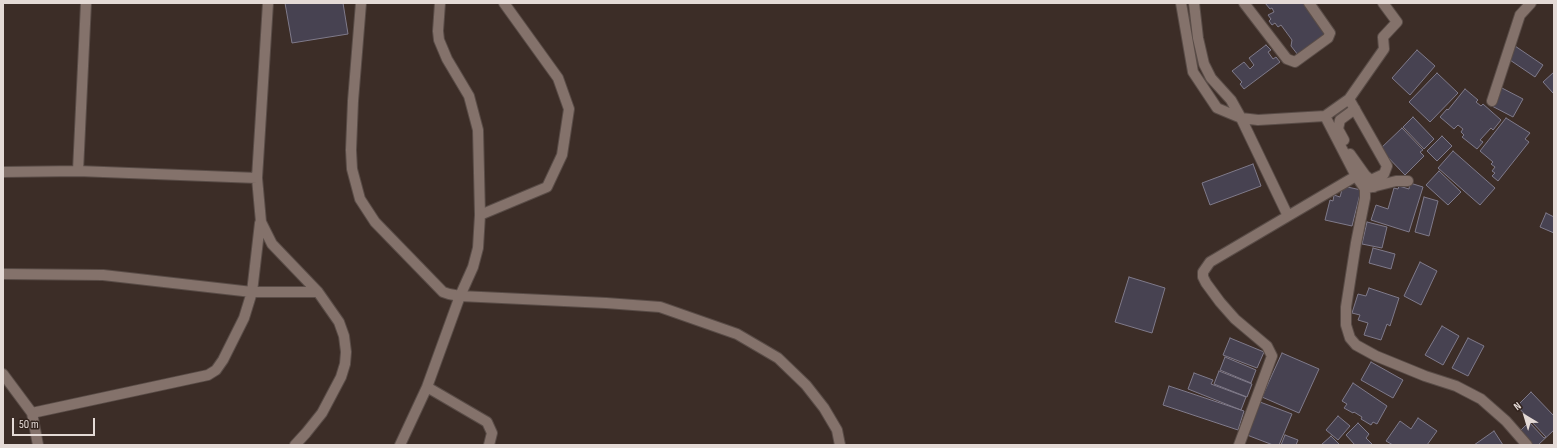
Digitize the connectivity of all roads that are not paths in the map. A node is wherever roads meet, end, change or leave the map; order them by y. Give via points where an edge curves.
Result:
1 (86, 3) edge
2 (268, 3) edge
3 (361, 3) edge
4 (440, 3) edge
5 (504, 3) edge
6 (1181, 3) edge
7 (1194, 3) edge
8 (1244, 3) edge
9 (1309, 3) edge
10 (1383, 3) edge
11 (1531, 3) edge
12 (1349, 99) junction
13 (1492, 101) dead end
14 (1355, 109) junction
15 (1324, 116) junction
16 (1241, 118) junction
17 (78, 171) junction
18 (3, 172) edge
19 (1356, 176) junction
20 (257, 178) junction
21 (1408, 181) dead end
22 (1370, 185) junction
23 (480, 215) junction
24 (1288, 216) junction
25 (261, 222) junction
26 (3, 274) edge
27 (252, 292) junction
28 (318, 292) junction
29 (460, 296) junction
30 (3, 374) edge
31 (427, 386) junction
32 (32, 413) junction
33 (38, 445) edge
34 (295, 445) edge
35 (400, 445) edge
36 (489, 445) edge
37 (840, 445) edge
38 (1239, 445) edge
39 (1527, 445) edge

1 - 17 street
2 - 20 street
3 - 29 street via 351,150 352,169 360,199 374,222 436,285 444,292
4 - 23 street via 439,40 469,96 478,130
5 - 23 street via 558,78 569,109 562,155 547,187
6 - 16 street via 1193,72 1217,108
7 - 16 street via 1204,64 1211,78 1231,100
8 - 9 street via 1287,59 1295,62 1328,38 1330,33
10 - 12 street via 1397,22 1383,37 1384,49
11 - 13 street via 1520,16
12 - 14 street
12 - 15 street
14 - 22 street via 1387,166 1384,174
14 - 22 street via 1340,120 1338,129 1347,150
15 - 16 street via 1258,120
15 - 19 street
16 - 24 street
17 - 18 street
17 - 20 street
19 - 22 street
19 - 24 street
20 - 25 street
21 - 22 street
22 - 39 street via 1356,243 1346,307 1346,325 1350,338 1356,345 1376,356 1456,386 1480,398 1506,421
23 - 29 street via 478,248
24 - 38 street via 1210,262 1203,272 1203,278 1220,302 1235,319 1267,346 1272,356
25 - 27 street
25 - 28 street via 272,244
26 - 27 street via 103,275
27 - 28 street
27 - 32 street via 244,318 223,360 216,370 208,375
28 - 34 street via 342,329 346,352 345,364 322,413
29 - 31 street
29 - 37 street via 660,308 738,334 778,358 806,385 837,430
30 - 32 street
31 - 35 street
31 - 36 street via 487,422 492,433
32 - 33 street

